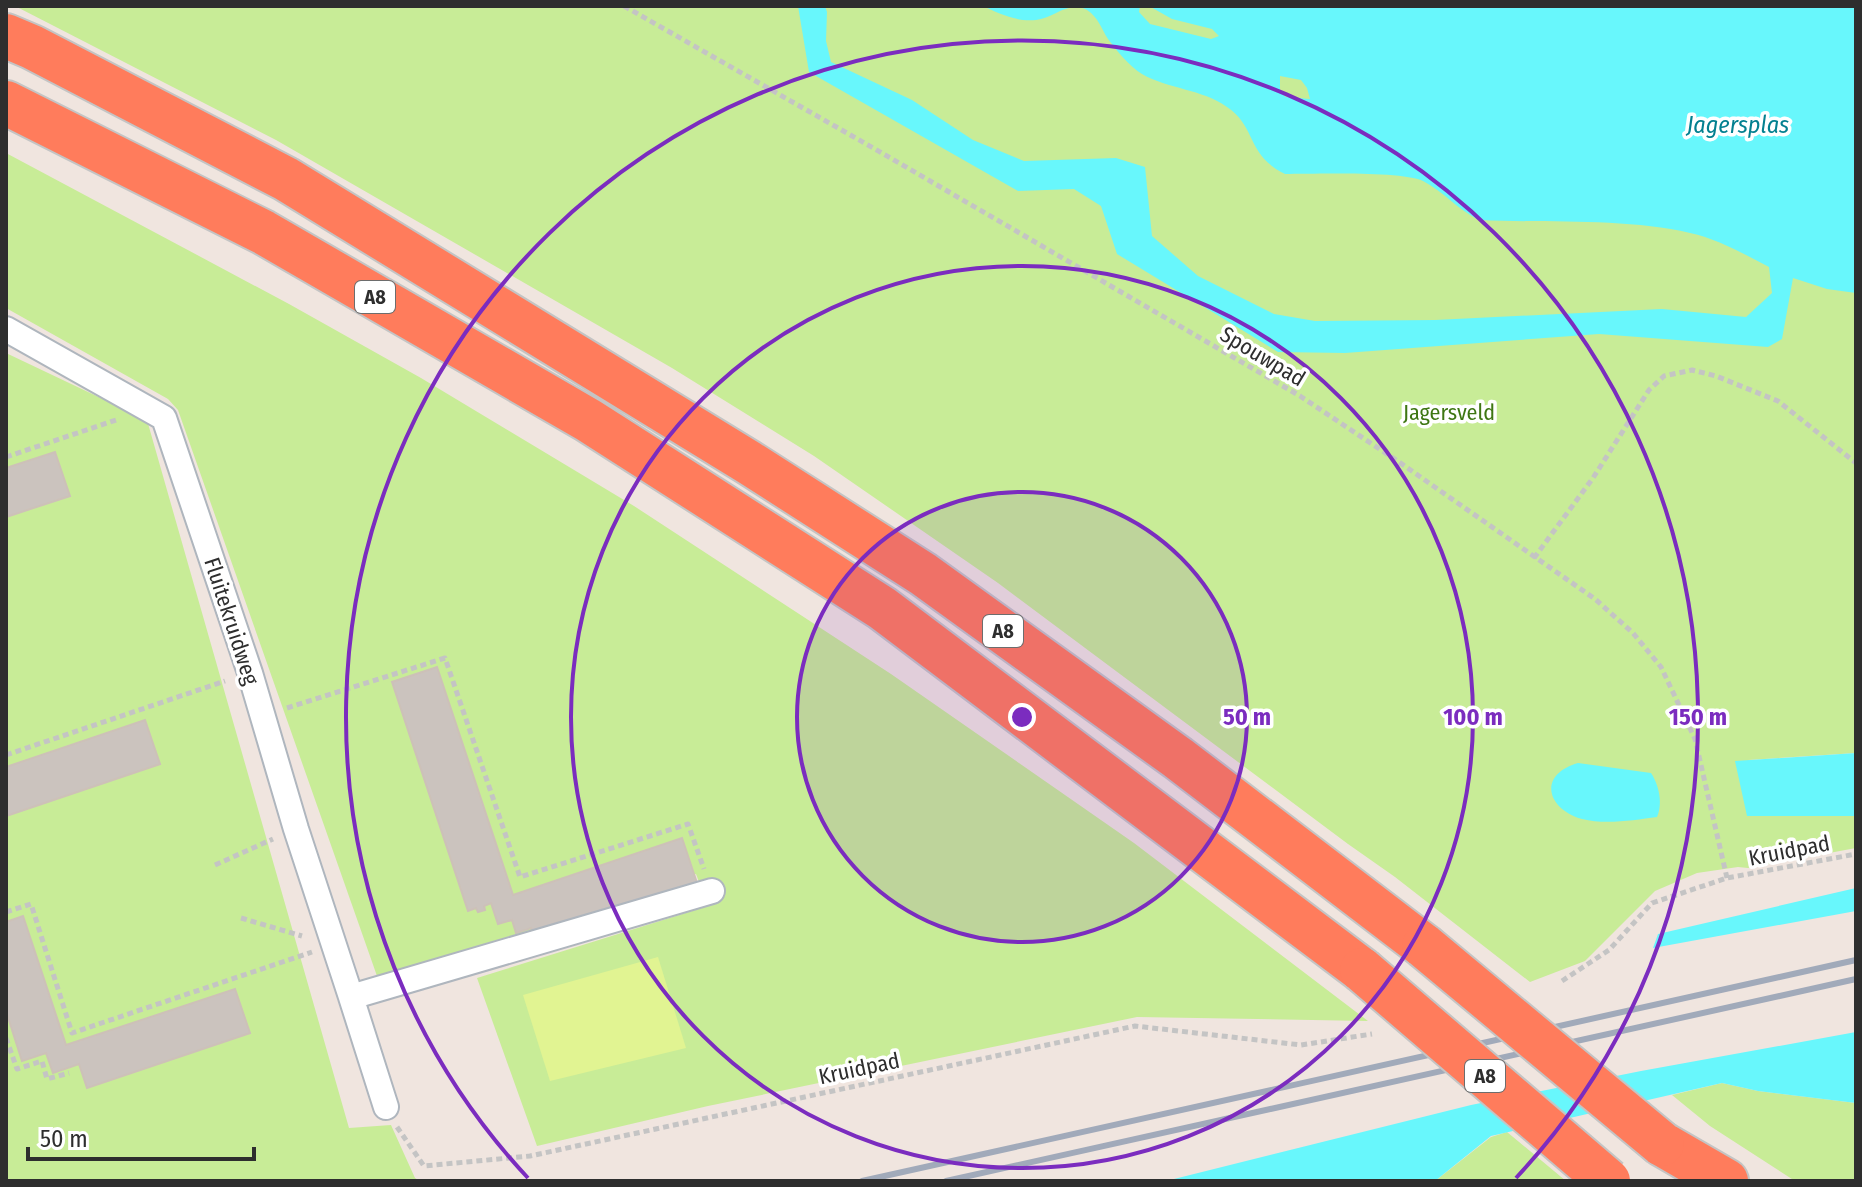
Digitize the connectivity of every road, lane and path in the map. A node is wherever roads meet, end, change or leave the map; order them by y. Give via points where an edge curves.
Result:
1 (624, 6) edge
2 (6, 36) edge
3 (6, 103) edge
4 (6, 329) edge
5 (148, 409) junction
6 (6, 457) edge
7 (1856, 463) edge
8 (1534, 558) junction
9 (250, 673) junction
10 (263, 716) junction
11 (6, 755) edge
12 (296, 829) junction
13 (1856, 854) edge
14 (215, 865) dead end
15 (1727, 878) junction
16 (712, 891) joint
17 (6, 912) edge
18 (241, 918) dead end
19 (334, 945) junction
20 (1562, 981) dead end
21 (351, 997) junction
22 (1372, 1034) dead end
23 (6, 1038) edge
24 (69, 1073) dead end
25 (386, 1107) joint
26 (1662, 1144) junction
27 (1608, 1181) edge
28 (1707, 1181) edge
29 (1726, 1181) edge

1 - 8 path, Spouwpad via 1300,396
2 - 26 highway, A8, bridge via 286,179 923,574 1178,758 1424,946
3 - 27 highway, A8, bridge via 276,240 588,420 882,608 1362,970
4 - 5 street, Fluitekruidweg
5 - 6 path
5 - 9 street, Fluitekruidweg via 164,418
7 - 8 path via 1778,401 1692,370 1664,376 1649,390
8 - 15 path, Spouwpad via 1595,599 1661,667 1695,739
9 - 10 street, Fluitekruidweg
9 - 11 path
10 - 12 street, Fluitekruidweg
10 - 16 path via 445,658 520,877 688,824
12 - 14 path
12 - 19 street, Fluitekruidweg
13 - 15 path, Kruidpad
15 - 20 path, Kruidpad via 1652,903 1609,950
16 - 21 street
17 - 19 path via 31,904 72,1033
18 - 19 path
19 - 21 street, Fluitekruidweg
21 - 25 street, Fluitekruidweg
22 - 25 path, Kruidpad via 1301,1045 1135,1026 530,1156 424,1166
23 - 24 path via 17,1069 42,1061 47,1079
26 - 28 highway, A8
26 - 29 highway, A8

